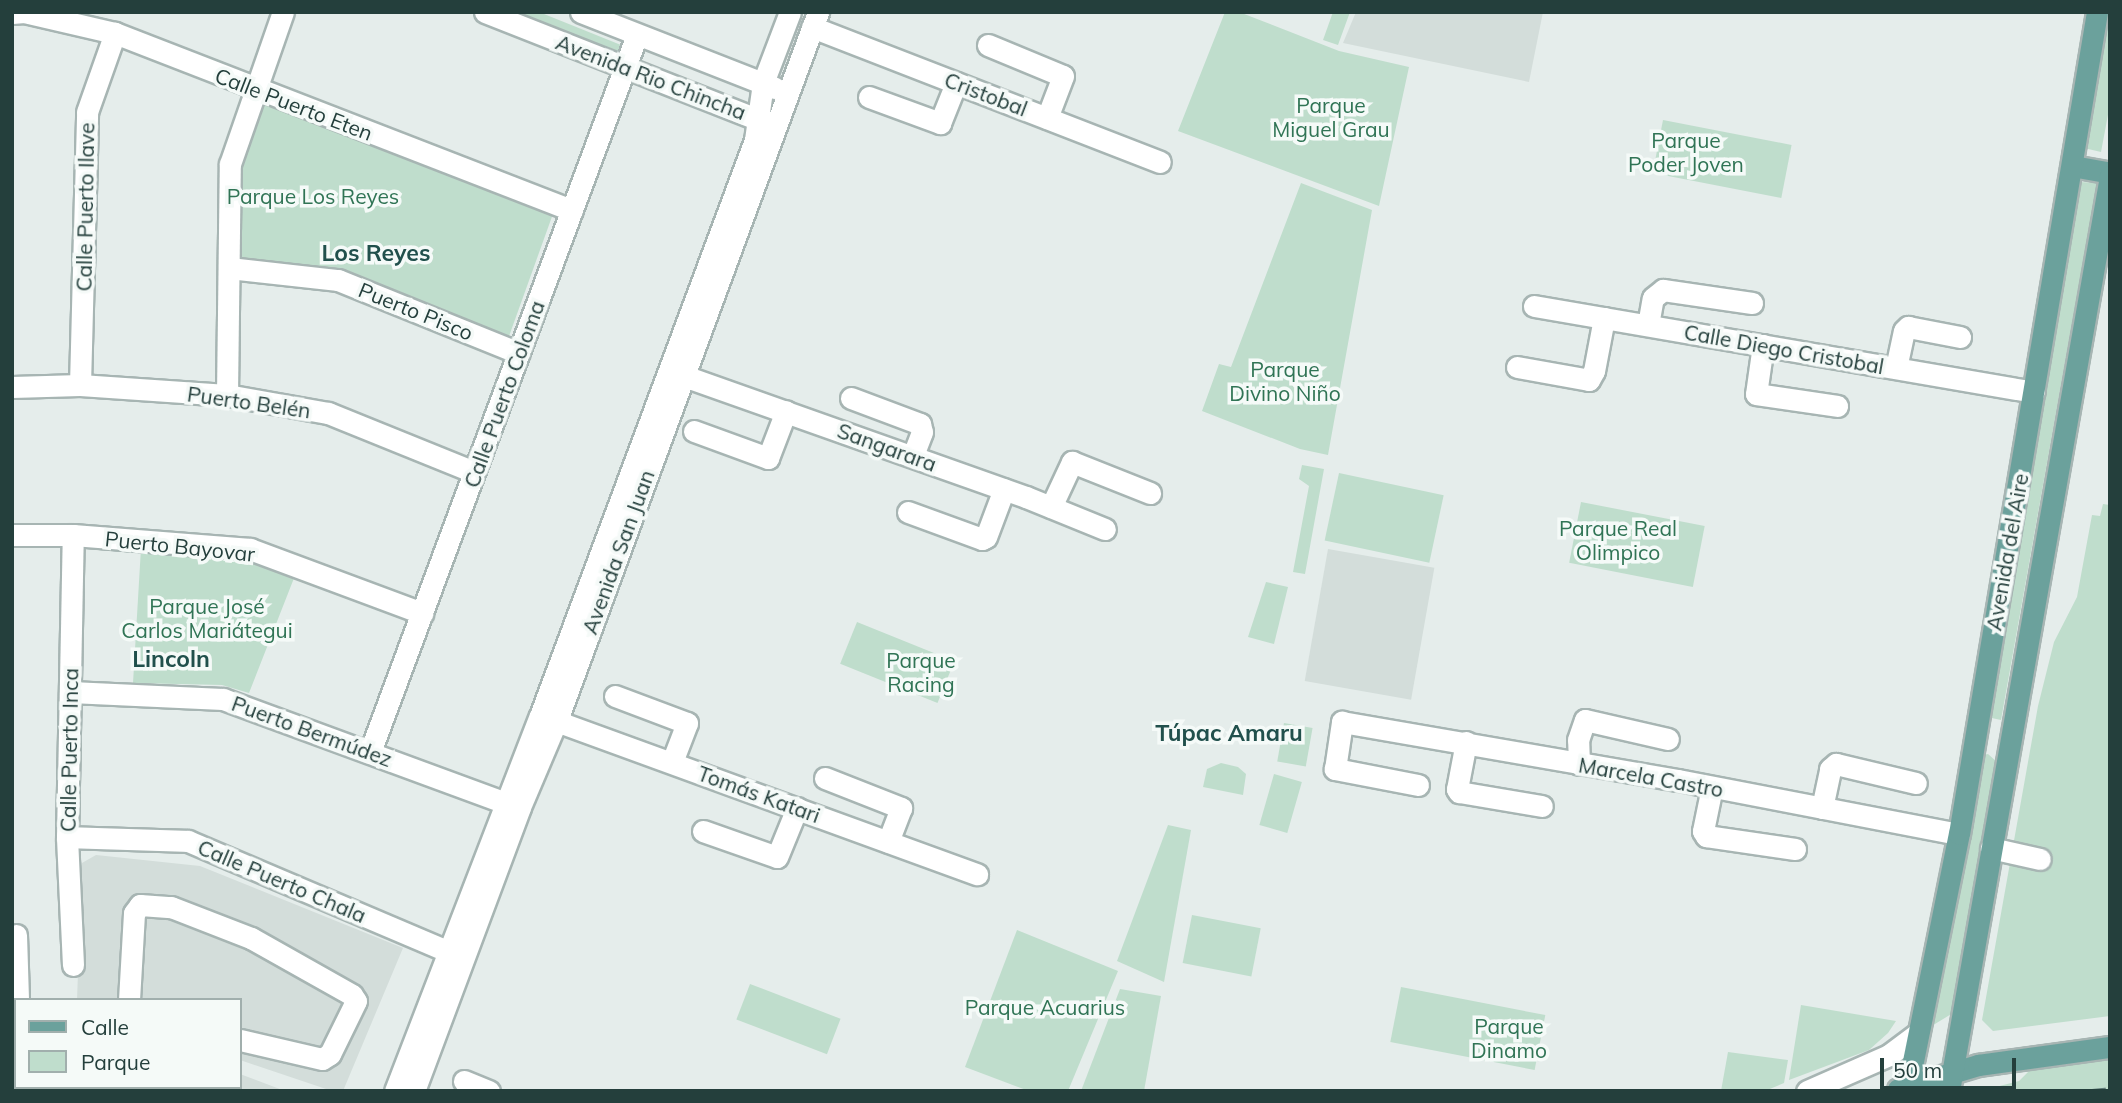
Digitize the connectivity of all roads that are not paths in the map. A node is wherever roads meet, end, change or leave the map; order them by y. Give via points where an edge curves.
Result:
1 (283, 12) edge
2 (485, 12) edge
3 (581, 12) edge
4 (790, 12) edge
5 (2096, 12) edge
6 (12, 13) edge
7 (815, 20) edge
8 (115, 33) junction
9 (637, 36) junction
10 (988, 46) dead end
11 (625, 66) junction
12 (763, 83) junction
13 (956, 83) junction
14 (254, 89) junction
15 (789, 94) junction
16 (869, 97) dead end
17 (1047, 118) junction
18 (768, 124) junction
19 (1160, 162) dead end
20 (2072, 166) junction
21 (2110, 174) edge
22 (572, 210) junction
23 (229, 268) junction
24 (1752, 303) dead end
25 (1534, 306) dead end
26 (1604, 318) junction
27 (1648, 326) junction
28 (1961, 337) dead end
29 (1763, 345) junction
30 (519, 353) junction
31 (1517, 367) dead end
32 (1895, 368) junction
33 (675, 372) junction
34 (80, 385) junction
35 (12, 387) edge
36 (2034, 391) junction
37 (228, 395) junction
38 (851, 398) dead end
39 (1837, 406) dead end
40 (786, 411) junction
41 (694, 431) dead end
42 (913, 456) junction
43 (474, 472) junction
44 (1003, 489) junction
45 (1150, 493) dead end
46 (1051, 507) junction
47 (908, 512) dead end
48 (1105, 529) dead end
49 (12, 535) edge
50 (73, 535) junction
51 (422, 613) junction
52 (69, 692) junction
53 (615, 696) dead end
54 (549, 718) junction
55 (1976, 737) junction
56 (1668, 739) dead end
57 (1466, 742) junction
58 (2009, 742) junction
59 (370, 752) junction
60 (672, 762) junction
61 (1579, 765) junction
62 (825, 778) dead end
63 (1916, 783) dead end
64 (1418, 785) dead end
65 (1712, 787) junction
66 (506, 803) junction
67 (1542, 806) dead end
68 (797, 808) junction
69 (1822, 808) junction
70 (703, 831) dead end
71 (1959, 834) junction
72 (67, 837) junction
73 (888, 842) junction
74 (1991, 848) junction
75 (1795, 849) dead end
76 (2040, 859) dead end
77 (977, 874) dead end
78 (16, 935) dead end
79 (449, 952) junction
80 (72, 965) dead end
81 (18, 998) edge
82 (129, 998) edge
83 (1918, 1032) junction
84 (242, 1040) edge
85 (2110, 1047) edge
86 (464, 1081) dead end
87 (1951, 1082) edge
88 (1903, 1089) edge
89 (395, 1091) edge
90 (414, 1091) edge
91 (489, 1091) edge
92 (1807, 1091) edge

1 - 14 street
2 - 11 street, Avenida Rio Chincha
3 - 9 street, Avenida Rio Chincha
4 - 12 street, Avenida San Juan
5 - 20 main road, Avenida del Aire
6 - 8 street, Calle Puerto Eten
7 - 13 street, Cristobal
7 - 15 street, Avenida San Juan
8 - 14 street, Calle Puerto Eten
8 - 34 street, Calle Puerto Ilave via 87,112
9 - 11 street, Calle Puerto Coloma
9 - 12 street, Avenida Rio Chincha
10 - 17 street via 1063,76
11 - 18 street, Avenida Rio Chincha
11 - 22 street, Calle Puerto Coloma
12 - 15 street, Avenida Rio Chincha
12 - 18 street, Avenida San Juan
13 - 16 street via 940,123
13 - 17 street, Cristobal
14 - 22 street, Calle Puerto Eten
14 - 23 street via 230,164
15 - 18 street, Avenida San Juan
17 - 19 street, Cristobal
18 - 33 street, Avenida San Juan via 755,140
20 - 21 main road
20 - 36 main road, Avenida del Aire
21 - 58 main road, Avenida del Aire
22 - 30 street, Calle Puerto Coloma
23 - 30 street, Puerto Pisco via 338,280
23 - 37 street
24 - 27 street via 1663,290 1653,299
25 - 26 street, Calle Diego Cristobal
26 - 27 street, Calle Diego Cristobal
26 - 31 street via 1589,380
27 - 29 street, Calle Diego Cristobal
28 - 32 street via 1908,327
29 - 32 street, Calle Diego Cristobal
29 - 39 street via 1756,394
30 - 43 street, Calle Puerto Coloma
32 - 36 street, Calle Diego Cristobal
33 - 40 street, Sangarara
33 - 54 street, Avenida San Juan
34 - 35 street, Puerto Belén
34 - 37 street, Puerto Belén
36 - 55 main road, Avenida del Aire
37 - 43 street, Puerto Belén via 328,413
38 - 42 street via 920,424 922,432
40 - 41 street via 768,458
40 - 42 street, Sangarara
42 - 44 street, Sangarara
43 - 51 street, Calle Puerto Coloma
44 - 46 street, Sangarara
44 - 47 street via 982,539
45 - 46 street via 1072,462
46 - 48 street, Sangarara
49 - 50 street, Puerto Bayovar
50 - 51 street, Puerto Bayovar via 250,548
50 - 52 street, Calle Puerto Inca
51 - 59 street, Calle Puerto Coloma
52 - 59 street, Puerto Bermúdez via 223,699
52 - 72 street, Calle Puerto Inca
53 - 60 street via 687,723
54 - 60 street, Tomás Katari
54 - 66 street, Avenida San Juan
54 - 90 street, Avenida San Juan
55 - 58 main road
55 - 71 main road, Avenida del Aire
56 - 61 street via 1585,720 1578,740
57 - 61 street, Marcela Castro
57 - 64 street, Marcela Castro via 1342,722 1335,769
57 - 67 street via 1459,792
58 - 74 main road, Avenida del Aire
59 - 66 street, Puerto Bermúdez
60 - 68 street, Tomás Katari
61 - 65 street, Marcela Castro
62 - 73 street via 901,808
63 - 69 street via 1836,764 1830,769
65 - 69 street, Marcela Castro
65 - 75 street via 1703,831 1706,836
66 - 79 street, Avenida San Juan
68 - 70 street via 776,857
68 - 73 street, Tomás Katari
69 - 71 street, Marcela Castro
71 - 83 main road, Avenida del Aire
72 - 79 street, Calle Puerto Chala via 188,841
72 - 80 street, Calle Puerto Inca
73 - 77 street, Tomás Katari
74 - 76 street
74 - 87 main road, Avenida del Aire
78 - 81 street
79 - 89 street, Avenida San Juan
82 - 84 street via 134,913 140,905 171,907 251,938 356,1001 330,1054 323,1059
83 - 88 main road, Avenida del Aire
83 - 92 street via 1889,1055
85 - 87 main road via 1978,1065
86 - 91 street
87 - 88 main road

